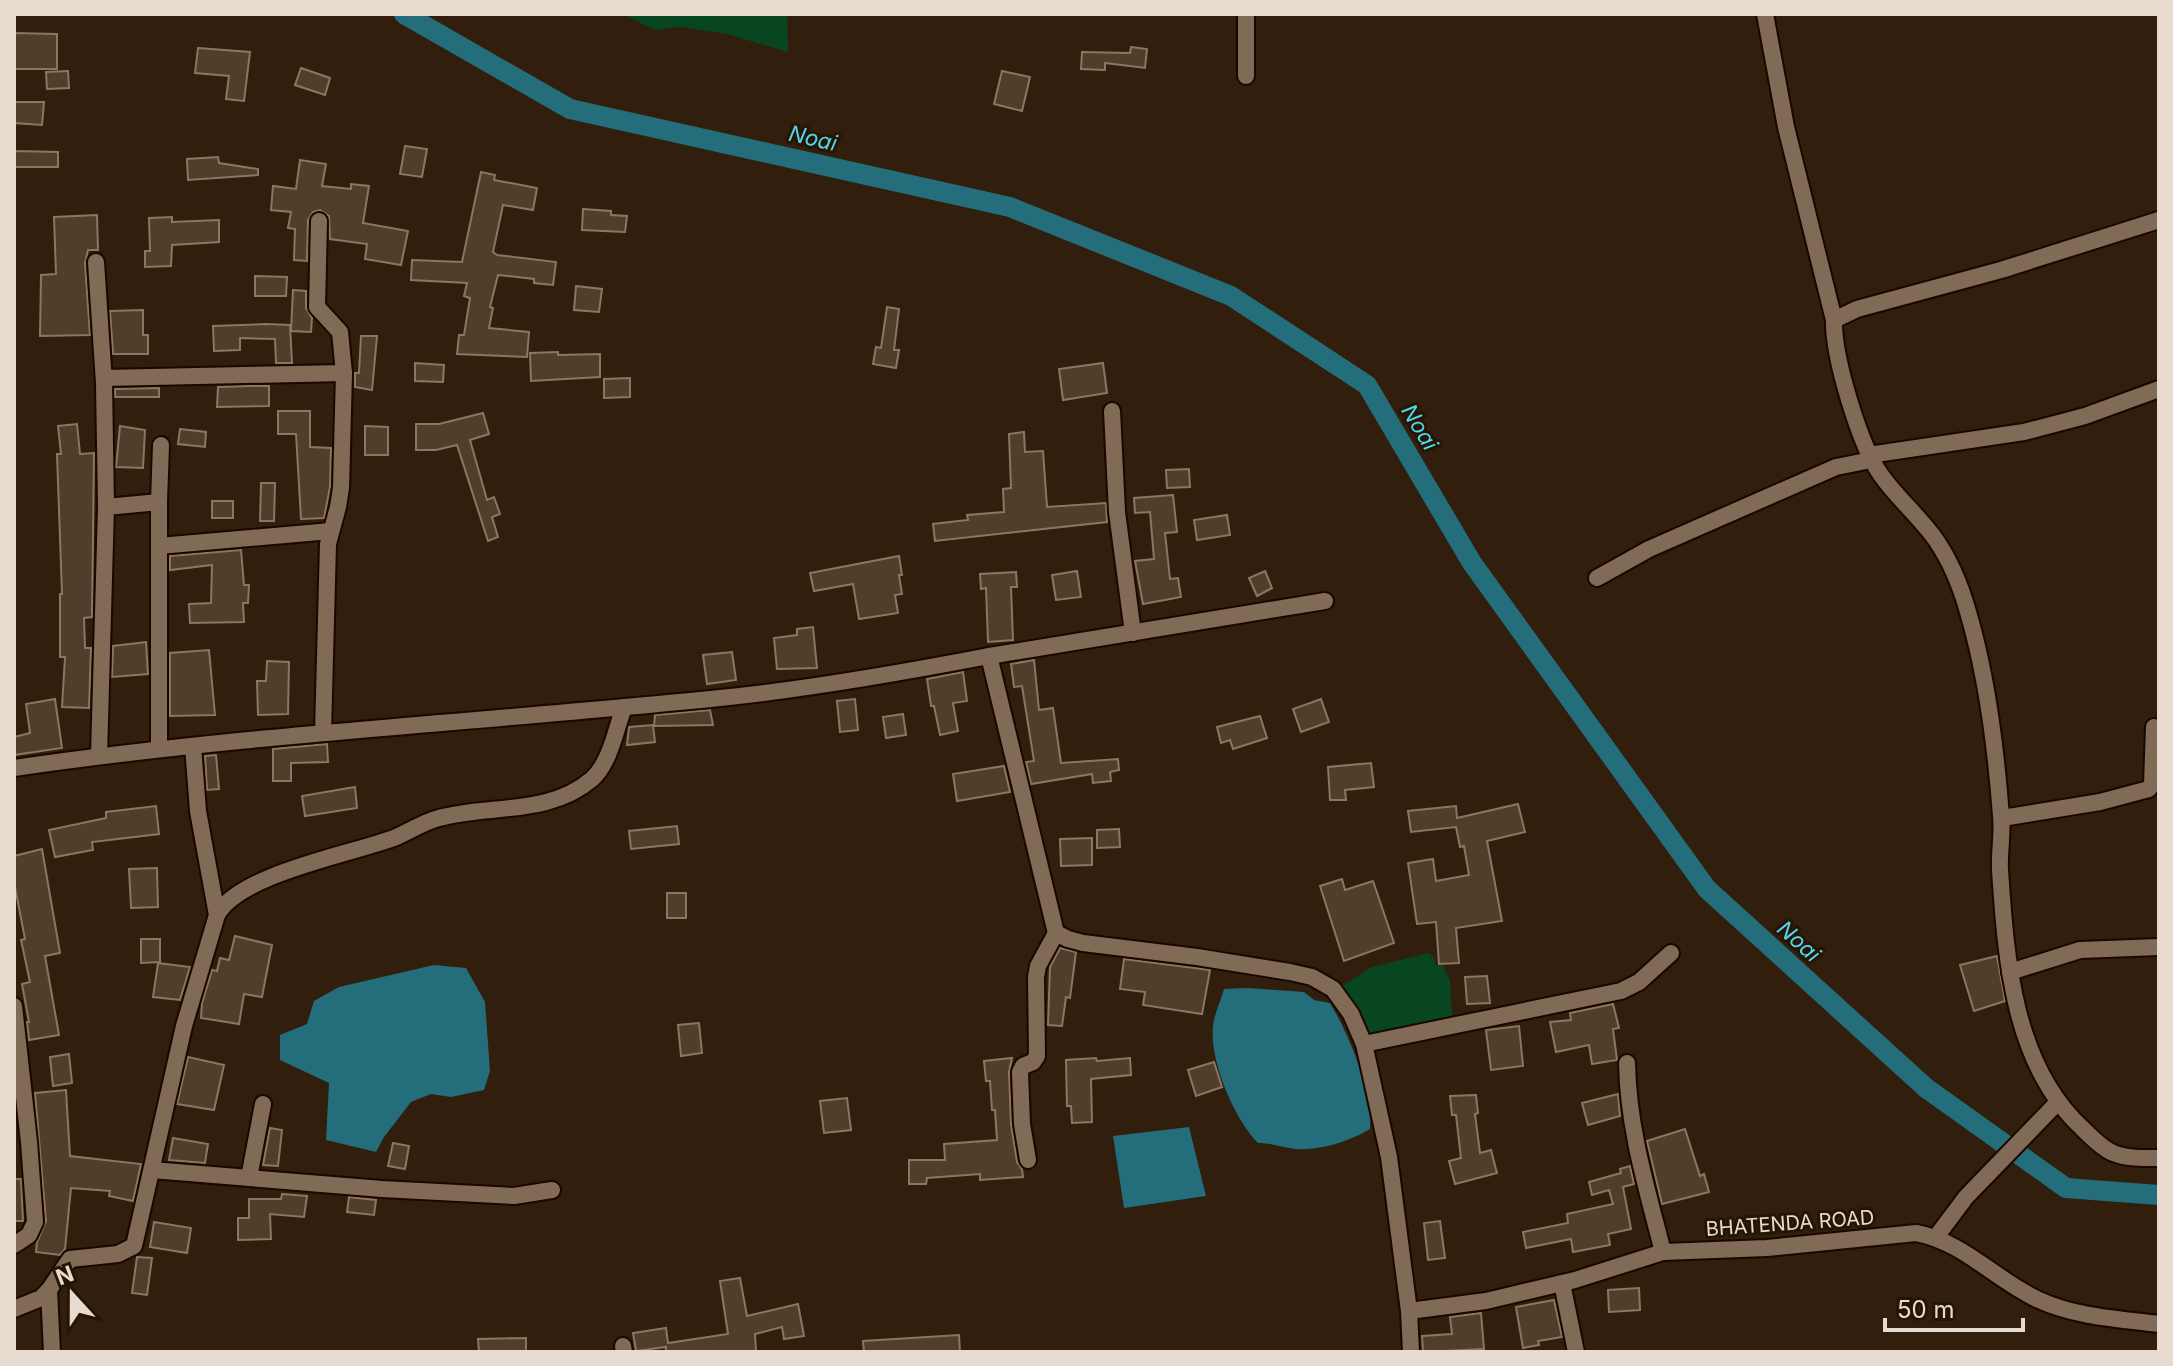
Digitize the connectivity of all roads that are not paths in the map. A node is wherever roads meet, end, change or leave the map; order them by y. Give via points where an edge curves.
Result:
1 (1246, 14) edge
2 (1765, 14) edge
3 (1246, 76) dead end
4 (2159, 220) edge
5 (319, 221) dead end
6 (96, 262) dead end
7 (1834, 320) junction
8 (344, 373) junction
9 (104, 378) junction
10 (2159, 389) edge
11 (1112, 411) dead end
12 (161, 445) dead end
13 (1870, 458) junction
14 (159, 502) junction
15 (106, 507) junction
16 (331, 531) junction
17 (159, 546) junction
18 (1597, 578) dead end
19 (1325, 601) dead end
20 (1133, 633) junction
21 (989, 656) junction
22 (624, 707) junction
23 (2154, 727) dead end
24 (323, 733) junction
25 (193, 746) junction
26 (159, 749) junction
27 (99, 756) junction
28 (14, 768) edge
29 (2002, 818) junction
30 (217, 915) junction
31 (1056, 933) junction
32 (2159, 947) edge
33 (1671, 953) dead end
34 (2010, 972) junction
35 (14, 1006) edge
36 (1364, 1044) junction
37 (1627, 1063) dead end
38 (2058, 1102) junction
39 (263, 1104) dead end
40 (2159, 1158) edge
41 (1028, 1160) dead end
42 (152, 1170) junction
43 (249, 1178) junction
44 (552, 1190) dead end
45 (1936, 1237) junction
46 (14, 1245) edge
47 (1663, 1252) junction
48 (1562, 1283) junction
49 (49, 1290) junction
50 (14, 1309) edge
51 (1409, 1311) junction
52 (2159, 1324) edge
53 (52, 1352) edge
54 (1411, 1352) edge
55 (1576, 1352) edge

1 - 3 street
2 - 7 street via 1786,127
4 - 7 street
5 - 8 street via 317,307 340,332
6 - 9 street
7 - 13 street via 1838,361
8 - 9 street
8 - 16 street via 341,488
9 - 15 street
10 - 13 street via 2013,435
11 - 20 street via 1117,512
12 - 14 street
13 - 18 street via 1836,467 1649,549
13 - 29 street via 1936,539 1968,611 1983,673
14 - 15 street
14 - 17 street
15 - 27 street
16 - 17 street
16 - 24 street
17 - 26 street
19 - 20 street
20 - 21 street
21 - 22 street via 862,680
21 - 31 street
22 - 24 street
22 - 30 street via 601,768 572,792 503,811 438,818 396,837 309,862 238,894
23 - 29 street via 2152,784 2146,791
24 - 25 street
25 - 26 street
25 - 30 street via 200,825
26 - 27 street
27 - 28 street
29 - 34 street via 2000,867
30 - 42 street via 184,1026
31 - 36 street via 1083,943 1312,977 1333,989
31 - 41 street via 1036,977 1037,1056 1020,1072
32 - 34 street via 2080,950
33 - 36 street via 1621,991
34 - 38 street via 2028,1049
35 - 46 street via 35,1222 29,1235
36 - 51 street via 1393,1175
37 - 47 street via 1631,1124
38 - 40 street via 2111,1152
38 - 45 street via 1966,1197
39 - 43 street
42 - 43 street
42 - 49 street via 134,1246 118,1254 70,1259
43 - 44 street via 514,1196
45 - 47 street, BHATENDA ROAD via 1916,1233
45 - 52 street, BHATENDA ROAD via 2039,1300 2071,1312
47 - 48 street, BHATENDA ROAD
48 - 51 street, BHATENDA ROAD via 1486,1301
48 - 55 street
49 - 50 street
49 - 53 street
51 - 54 street

